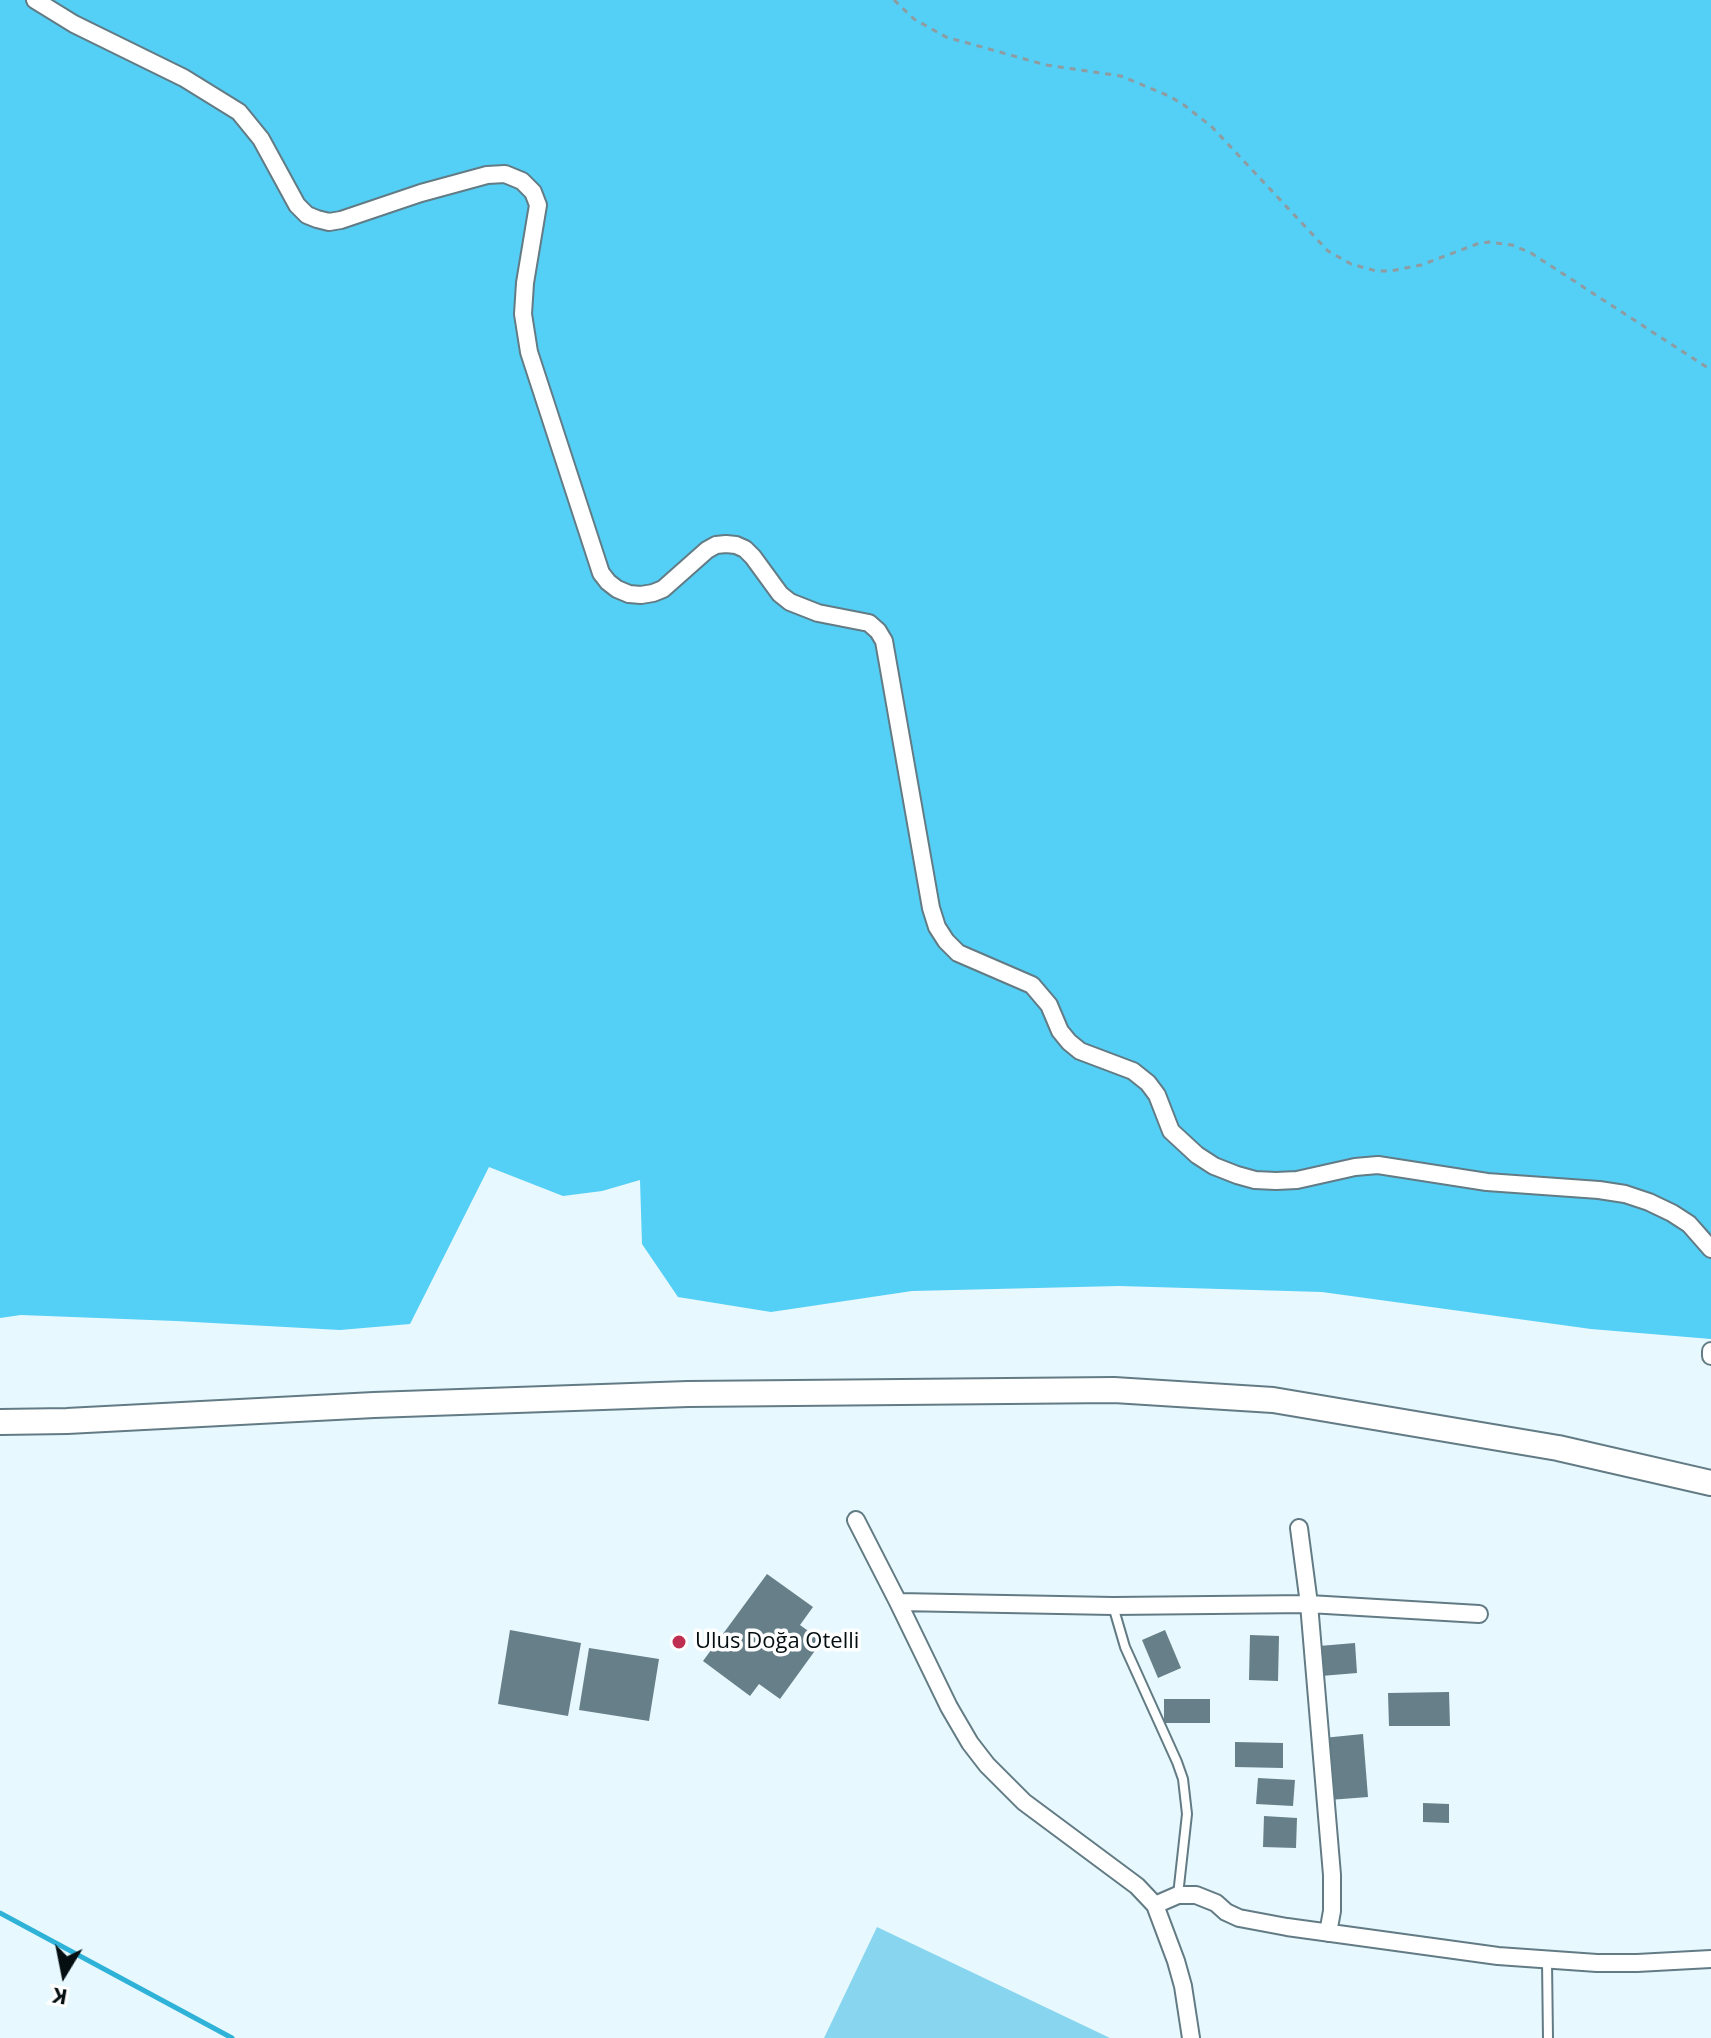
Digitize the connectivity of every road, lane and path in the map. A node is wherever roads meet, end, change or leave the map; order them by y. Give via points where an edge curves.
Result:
1 (35, 0) edge
2 (894, 0) edge
3 (1711, 370) edge
4 (1711, 1249) edge
5 (0, 1422) edge
6 (1711, 1483) edge
7 (856, 1520) dead end
8 (1299, 1528) dead end
9 (898, 1602) junction
10 (1309, 1604) junction
11 (1113, 1606) junction
12 (1479, 1614) dead end
13 (1178, 1895) junction
14 (1155, 1905) junction
15 (1328, 1933) junction
16 (1711, 1959) edge
17 (1547, 1961) junction
18 (1191, 2038) edge
19 (1548, 2038) edge

1 - 4 street via 239,112 261,139 297,205 317,219 341,220 487,175 505,174 522,181 538,205 523,314 529,352 601,573 629,594 653,593 707,550 736,545 753,557 790,602 869,623 878,631 937,927 958,953 1032,985 1049,1005 1060,1031 1080,1051 1133,1071 1148,1083 1171,1131 1197,1155 1237,1175 1266,1181 1378,1165 1487,1182 1625,1194 1672,1213
2 - 3 path via 914,19 954,40 1046,65 1121,76 1169,96 1212,127 1328,251 1351,264 1376,271 1406,269 1477,244 1512,245
5 - 6 main road via 688,1394 1114,1390 1273,1400 1558,1448
7 - 9 street
8 - 10 street
9 - 11 street
9 - 14 street via 949,1707 987,1765 1024,1802
10 - 11 street
10 - 12 street
10 - 15 street via 1333,1893
11 - 13 lane via 1125,1647 1183,1779 1187,1814
13 - 14 street
13 - 15 street via 1207,1898 1239,1918
14 - 18 street via 1176,1961
15 - 17 street
16 - 17 street
17 - 19 lane

